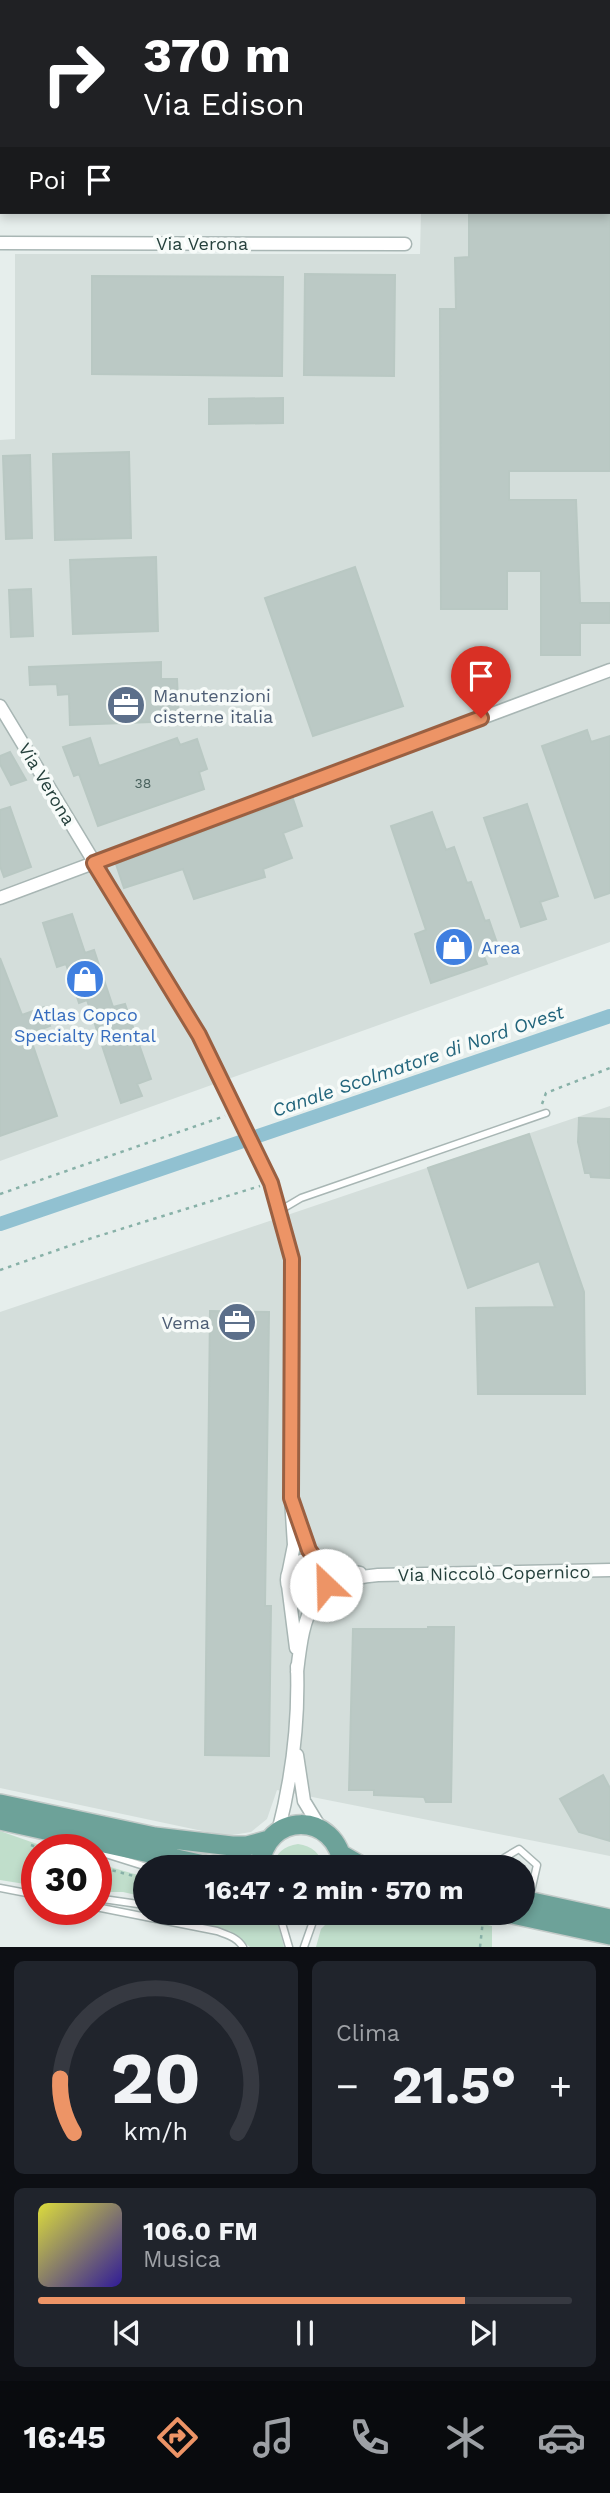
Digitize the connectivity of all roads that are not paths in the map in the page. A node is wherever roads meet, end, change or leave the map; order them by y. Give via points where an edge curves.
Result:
1 (0, 243) edge
2 (405, 244) dead end
3 (610, 670) edge
4 (0, 706) edge
5 (94, 863) junction
6 (0, 898) edge
7 (546, 1113) road end
8 (279, 1211) junction
9 (291, 1498) junction
10 (320, 1564) junction
11 (610, 1570) edge
12 (378, 1575) junction
13 (288, 1580) junction
14 (322, 1592) junction
15 (297, 1672) junction
16 (295, 1741) junction
17 (1, 1815) edge
18 (321, 1829) junction
19 (52, 1834) edge
20 (273, 1836) junction
21 (164, 1855) edge
22 (262, 1855) edge
23 (341, 1855) edge
24 (509, 1855) edge
25 (526, 1855) edge
26 (112, 1856) edge
27 (133, 1862) edge
28 (0, 1888) edge
29 (21, 1892) edge
30 (112, 1900) edge
31 (133, 1903) edge
32 (535, 1903) edge
33 (112, 1911) edge
34 (535, 1919) edge
35 (610, 1919) edge
36 (283, 1925) edge
37 (312, 1925) edge
38 (610, 1935) edge
39 (243, 1947) edge
40 (289, 1947) edge
41 (304, 1947) edge

1 - 2 street, Via Verona
3 - 5 street
4 - 5 street, Via Verona
5 - 6 street
5 - 8 street, Via Verona via 199,1035 269,1178
7 - 8 lane via 301,1198
8 - 9 street, Via Verona via 292,1259
9 - 10 street via 309,1550
9 - 13 street, Via Verona via 294,1545
10 - 12 street, Via Niccolò Copernico
10 - 13 street via 300,1561 292,1567
10 - 14 street via 327,1579
11 - 12 street, Via Niccolò Copernico
12 - 14 street, Via Niccolò Copernico via 341,1581
13 - 14 street via 293,1593 304,1599
13 - 15 street, Via Verona
14 - 15 street via 307,1621
15 - 16 street
16 - 18 street via 304,1801
16 - 20 street via 286,1801
17 - 19 lane
17 - 20 main road via 219,1846 247,1846
17 - 21 main road
18 - 20 main road via 299,1824
18 - 23 main road via 338,1845
20 - 22 main road
24 - 25 lane via 519,1849
26 - 27 lane
28 - 29 lane
30 - 31 lane
32 - 35 main road
33 - 39 lane via 217,1931 232,1936
34 - 38 main road
36 - 40 lane
37 - 41 lane

